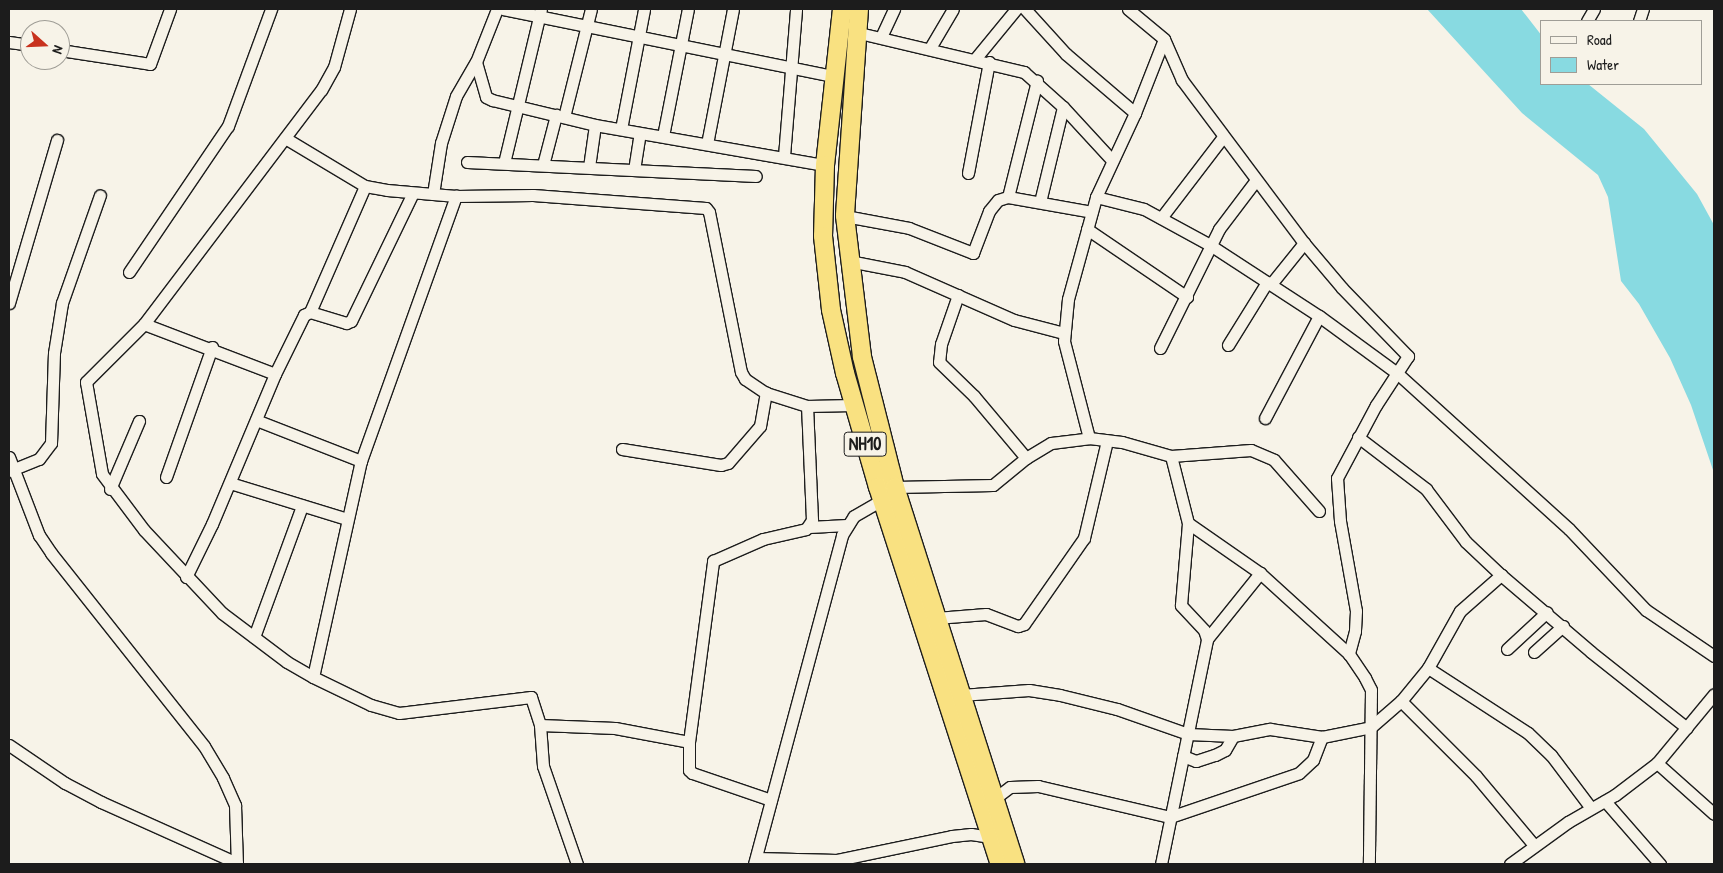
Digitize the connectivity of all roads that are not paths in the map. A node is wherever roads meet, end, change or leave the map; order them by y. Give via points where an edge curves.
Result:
1 (170, 9) edge
2 (271, 9) edge
3 (350, 9) edge
4 (497, 9) edge
5 (503, 9) edge
6 (591, 9) edge
7 (644, 9) edge
8 (688, 9) edge
9 (733, 9) edge
10 (796, 9) edge
11 (842, 9) edge
12 (859, 9) edge
13 (894, 9) edge
14 (953, 9) edge
15 (1016, 9) edge
16 (1025, 9) edge
17 (1128, 9) edge
18 (1594, 9) edge
19 (541, 12) edge
20 (1588, 20) edge
21 (588, 25) junction
22 (856, 32) junction
23 (639, 37) junction
24 (881, 38) junction
25 (1164, 39) junction
26 (681, 44) junction
27 (930, 48) junction
28 (70, 52) edge
29 (724, 53) junction
30 (975, 59) junction
31 (476, 62) junction
32 (988, 62) junction
33 (793, 66) junction
34 (833, 76) junction
35 (1037, 82) junction
36 (518, 104) junction
37 (1063, 106) junction
38 (1135, 113) junction
39 (560, 116) junction
40 (595, 125) junction
41 (621, 129) junction
42 (640, 133) junction
43 (663, 136) junction
44 (1223, 137) junction
45 (285, 138) junction
46 (56, 140) dead end
47 (707, 144) junction
48 (784, 156) junction
49 (1111, 159) junction
50 (467, 162) dead end
51 (504, 163) junction
52 (543, 165) junction
53 (825, 165) junction
54 (589, 167) junction
55 (634, 170) junction
56 (968, 173) dead end
57 (756, 176) dead end
58 (1256, 180) junction
59 (365, 186) junction
60 (413, 193) junction
61 (433, 194) junction
62 (100, 195) dead end
63 (456, 196) junction
64 (1008, 197) junction
65 (1096, 198) junction
66 (1040, 202) junction
67 (1092, 212) junction
68 (845, 216) junction
69 (1161, 218) junction
70 (1087, 229) junction
71 (1304, 242) junction
72 (1210, 245) junction
73 (849, 261) junction
74 (129, 272) dead end
75 (1269, 283) junction
76 (958, 295) junction
77 (1186, 297) junction
78 (9, 303) edge
79 (310, 312) junction
80 (1319, 316) junction
81 (144, 324) junction
82 (1064, 333) junction
83 (1228, 345) dead end
84 (212, 347) junction
85 (1160, 348) dead end
86 (1397, 373) junction
87 (275, 374) junction
88 (766, 393) junction
89 (853, 405) junction
90 (807, 406) junction
91 (1264, 418) dead end
92 (256, 420) junction
93 (139, 421) dead end
94 (1358, 437) junction
95 (1089, 438) junction
96 (1107, 441) junction
97 (622, 449) dead end
98 (1170, 456) junction
99 (9, 457) edge
100 (1026, 458) junction
101 (361, 461) junction
102 (11, 470) edge
103 (166, 477) dead end
104 (230, 483) junction
105 (895, 487) junction
106 (110, 488) junction
107 (882, 500) junction
108 (302, 506) junction
109 (1319, 510) dead end
110 (347, 519) junction
111 (1188, 523) junction
112 (847, 525) junction
113 (809, 527) junction
114 (1260, 572) junction
115 (1501, 575) junction
116 (186, 577) junction
117 (1547, 612) junction
118 (936, 618) junction
119 (1563, 626) junction
120 (254, 636) junction
121 (1207, 639) junction
122 (1507, 649) dead end
123 (1534, 652) dead end
124 (1349, 654) junction
125 (1714, 656) edge
126 (1428, 668) junction
127 (313, 676) junction
128 (961, 694) junction
129 (1714, 694) edge
130 (1401, 701) junction
131 (540, 725) junction
132 (1372, 727) junction
133 (1687, 728) junction
134 (1188, 734) junction
135 (1233, 736) junction
136 (1322, 737) junction
137 (689, 742) junction
138 (9, 745) edge
139 (1183, 756) junction
140 (1657, 763) junction
141 (771, 800) junction
142 (1605, 801) junction
143 (989, 802) junction
144 (1591, 808) junction
145 (1714, 814) edge
146 (1170, 818) junction
147 (991, 837) junction
148 (1534, 845) junction
149 (755, 861) edge
150 (237, 864) edge
151 (577, 864) edge
152 (1000, 864) edge
153 (1015, 864) edge
154 (1161, 864) edge
155 (1369, 864) edge
156 (1510, 864) edge
157 (1660, 864) edge

1 - 28 street via 154,62 150,64
2 - 74 street via 228,126
3 - 45 street via 329,78
4 - 31 street
5 - 19 street
6 - 21 street
7 - 23 street
8 - 26 street
9 - 29 street
10 - 33 street
11 - 34 highway, NH10
12 - 22 highway
13 - 24 street
14 - 27 street
15 - 30 street
16 - 38 street via 1066,54
17 - 25 street
18 - 20 street
19 - 21 street
19 - 36 street
21 - 23 street
21 - 39 street
22 - 24 street
22 - 68 highway
23 - 26 street
23 - 41 street
24 - 27 street
25 - 38 street
25 - 44 street via 1182,80
26 - 29 street
26 - 43 street
27 - 30 street
29 - 33 street
29 - 47 street
30 - 32 street
31 - 36 street via 488,99
31 - 61 street via 456,96 441,143
32 - 35 street via 1024,72
32 - 56 street
33 - 34 street
33 - 48 street
34 - 53 highway, NH10
35 - 37 street
35 - 64 street
36 - 39 street
36 - 51 street
37 - 49 street
37 - 66 street
38 - 49 street
39 - 40 street
39 - 52 street
40 - 41 street
40 - 54 street
41 - 42 street
42 - 43 street
42 - 55 street
43 - 47 street
44 - 58 street
44 - 69 street
45 - 59 street
45 - 81 street
46 - 78 street
47 - 48 street
48 - 53 street
49 - 65 street
50 - 51 street
51 - 52 street
52 - 54 street
53 - 89 highway, NH10 via 823,236 831,310
54 - 55 street
55 - 57 street
58 - 71 street
58 - 72 street
59 - 60 street
59 - 79 street
60 - 61 street
60 - 79 street via 351,321 346,323
61 - 63 street
62 - 102 street via 62,303 54,353 51,443 43,456
63 - 88 street via 533,194 708,210 740,372 752,386
63 - 101 street
64 - 66 street
64 - 68 street via 998,200 989,211 973,253 909,228
65 - 67 street
65 - 69 street via 1144,210
66 - 67 street
67 - 70 street
68 - 73 highway
69 - 72 street
70 - 77 street
70 - 82 street via 1068,299
71 - 75 street
71 - 86 street via 1342,288 1408,356
72 - 75 street
72 - 77 street
73 - 76 street via 885,266
73 - 105 highway via 862,357
75 - 80 street
75 - 83 street
76 - 82 street via 1014,320
76 - 100 street via 940,344 939,362 974,396
77 - 85 street
79 - 87 street via 304,315
80 - 86 street
80 - 91 street
81 - 84 street
81 - 106 street via 85,384 102,474
82 - 95 street
84 - 87 street
84 - 103 street
86 - 94 street
86 - 125 street via 1569,528 1646,610
87 - 92 street
88 - 90 street
88 - 97 street via 760,426 728,463 720,465
89 - 90 street
89 - 107 highway, NH10
90 - 113 street via 813,491
92 - 101 street
92 - 104 street
93 - 106 street
94 - 115 street via 1426,489 1466,542
94 - 124 street via 1338,472 1336,483 1356,610
95 - 96 street
95 - 100 street via 1051,443
96 - 98 street via 1159,450
96 - 118 street via 1084,538 1024,624 1018,626 986,614
98 - 109 street via 1252,450 1274,460
98 - 111 street
99 - 102 street
100 - 105 street via 994,485
101 - 110 street
102 - 150 street via 51,554 204,746 223,778 235,805
104 - 108 street
104 - 116 street
105 - 118 highway
106 - 116 street
107 - 112 street via 854,516
107 - 143 highway, NH10
108 - 110 street
108 - 120 street
110 - 127 street
111 - 114 street
111 - 121 street via 1181,605 1204,630
112 - 113 street
112 - 141 street
113 - 137 street via 764,539 713,561
114 - 121 street
114 - 124 street
115 - 117 street
115 - 126 street via 1460,610
116 - 120 street via 222,613
117 - 119 street
117 - 122 street
118 - 128 highway
119 - 123 street
119 - 133 street
120 - 127 street
121 - 134 street
124 - 132 street via 1371,690
126 - 130 street
126 - 144 street via 1528,733 1551,755
127 - 131 street via 371,705 399,713 529,696 534,700
128 - 134 street via 1029,690 1060,695 1109,706
128 - 143 highway
129 - 133 street
130 - 132 street
130 - 148 street via 1476,776
131 - 137 street via 615,728
131 - 151 street via 543,766
132 - 136 street
132 - 155 street
133 - 140 street
134 - 135 street
134 - 139 street
135 - 136 street via 1270,728
135 - 139 street via 1225,750 1215,755 1196,761
136 - 146 street via 1313,760 1299,773
137 - 141 street via 689,770 692,773
138 - 150 street via 100,802
139 - 146 street
140 - 142 street
140 - 145 street
141 - 149 street
142 - 144 street
142 - 157 street
143 - 146 street via 1010,787 1038,786
143 - 147 highway, NH10
143 - 153 highway
144 - 148 street
146 - 154 street
147 - 149 street via 952,836 837,860
147 - 152 highway, NH10
148 - 156 street

